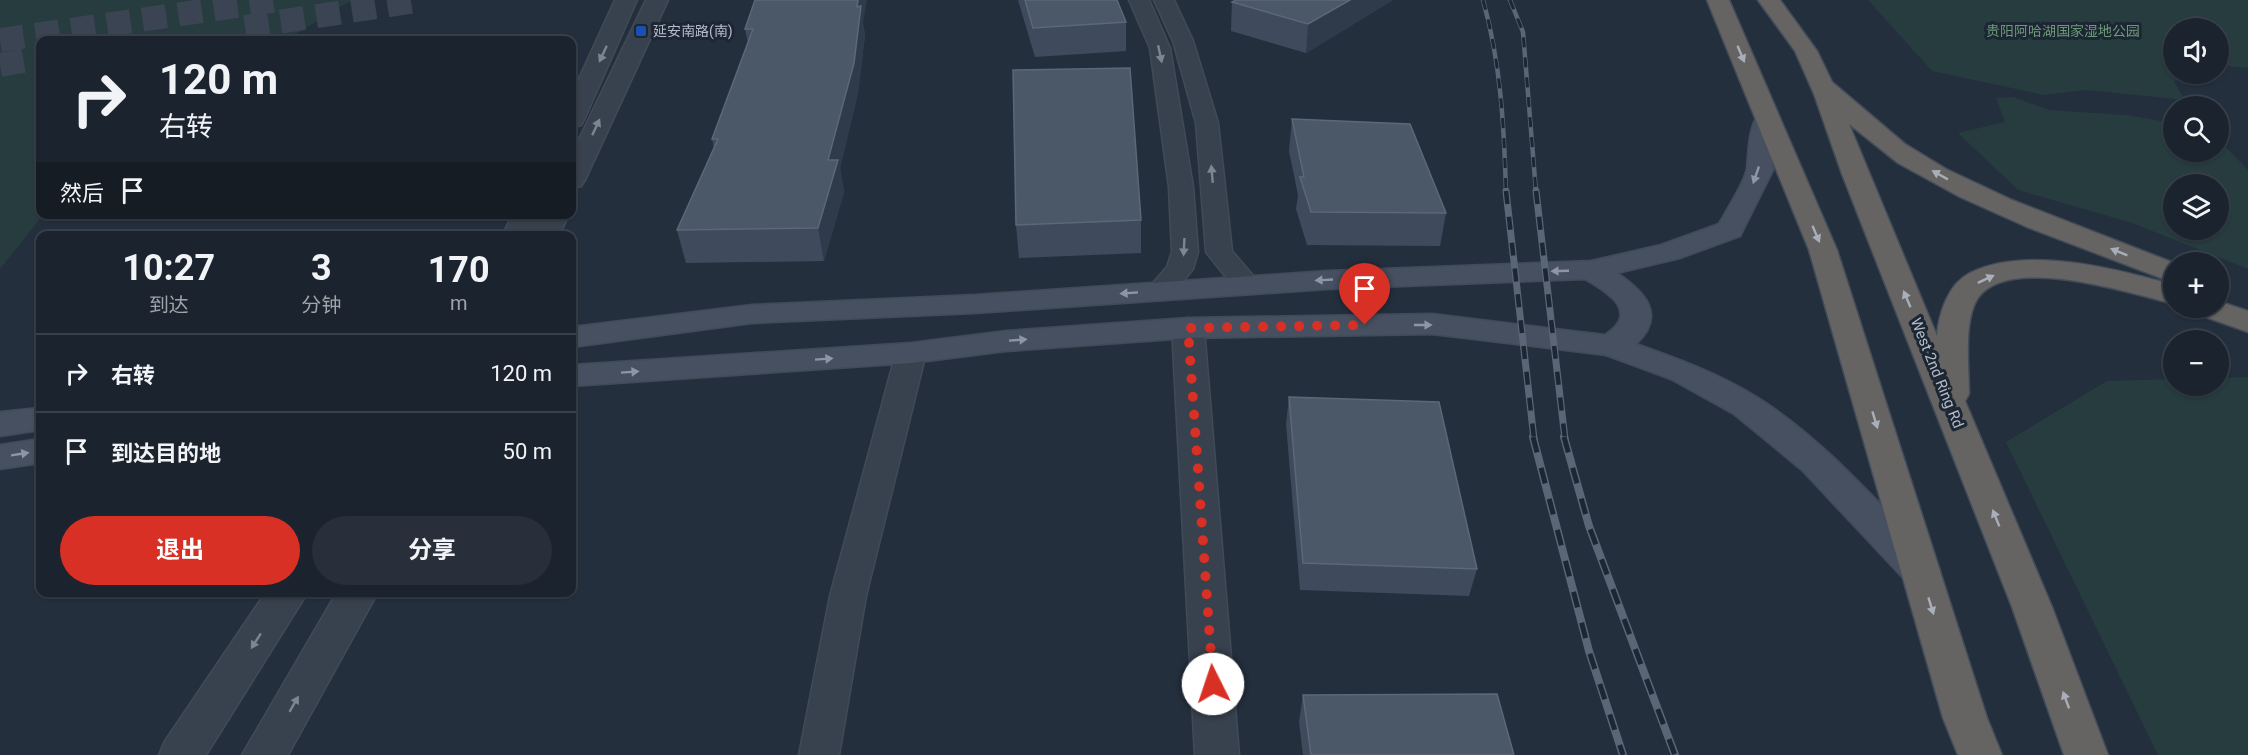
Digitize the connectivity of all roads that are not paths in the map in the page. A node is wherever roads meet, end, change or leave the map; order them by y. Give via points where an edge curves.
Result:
1 (626, 0) edge
2 (657, 0) edge
3 (1139, 0) edge
4 (1164, 0) edge
5 (1718, 0) edge
6 (1769, 0) edge
7 (1818, 78) junction
8 (576, 111) edge
9 (1768, 118) junction
10 (576, 172) edge
11 (1590, 270) junction
12 (2163, 270) edge
13 (1247, 285) junction
14 (1160, 291) junction
15 (2163, 292) edge
16 (2229, 296) edge
17 (2248, 304) edge
18 (2229, 315) edge
19 (2248, 322) edge
20 (1188, 328) junction
21 (576, 336) edge
22 (1611, 346) junction
23 (911, 353) junction
24 (576, 376) edge
25 (1952, 408) junction
26 (36, 420) edge
27 (0, 424) edge
28 (36, 452) edge
29 (0, 458) edge
30 (1920, 570) junction
31 (285, 597) edge
32 (355, 597) edge
33 (1971, 743) edge
34 (181, 755) edge
35 (264, 755) edge
36 (819, 755) edge
37 (1217, 755) edge
38 (2086, 755) edge

1 -> 8 street
10 -> 2 street
3 -> 14 street via 1160,48 1181,187 1185,252 1180,269
13 -> 4 street via 1219,252 1207,123 1184,41
5 -> 9 highway
6 - 7 highway, West 2nd Ring Rd via 1806,51
12 -> 7 highway via 1995,201 1926,167 1878,136
25 -> 7 highway, West 2nd Ring Rd
9 -> 11 main road via 1759,154 1760,170 1730,230 1670,252
9 -> 30 highway via 1823,250
11 -> 13 main road
11 - 22 main road via 1618,285 1633,302 1637,321 1631,335
13 - 14 main road
14 -> 21 main road via 752,314
25 -> 15 highway via 1954,322 1965,293 1984,277 2036,269 2085,273
16 - 17 highway
18 - 19 highway
20 -> 22 main road via 1432,324
23 -> 20 main road via 1006,341
20 - 37 street
22 - 30 main road via 1683,372 1746,406 1815,460
24 -> 23 main road
23 - 36 street via 848,596
38 -> 25 highway, West 2nd Ring Rd
26 - 27 main road
29 -> 28 main road
30 -> 33 highway
31 -> 34 street
35 -> 32 street

